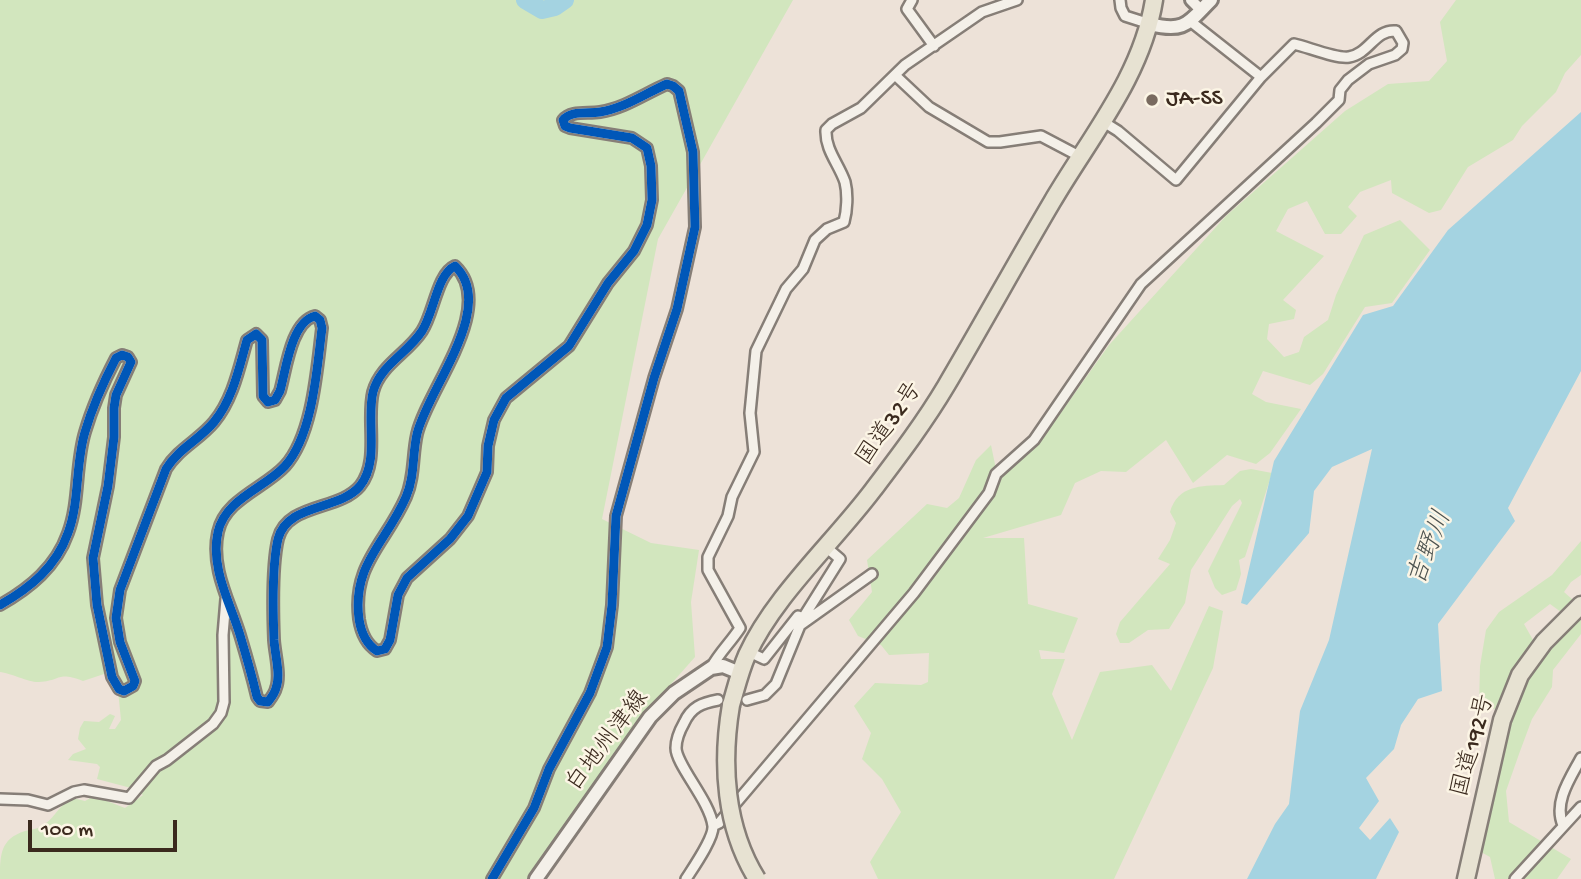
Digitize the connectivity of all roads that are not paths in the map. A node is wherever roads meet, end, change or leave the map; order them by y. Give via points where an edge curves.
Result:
1 (912, 0) edge
2 (1017, 0) edge
3 (1120, 0) edge
4 (1154, 0) edge
5 (1191, 0) edge
6 (1211, 0) edge
7 (1201, 10) junction
8 (1190, 21) junction
9 (1150, 23) junction
10 (934, 46) junction
11 (896, 76) junction
12 (1261, 77) junction
13 (1102, 121) junction
14 (1079, 156) junction
15 (826, 547) junction
16 (872, 574) dead end
17 (227, 598) junction
18 (0, 605) edge
19 (1581, 606) edge
20 (801, 622) junction
21 (748, 652) junction
22 (710, 668) junction
23 (740, 673) junction
24 (747, 700) dead end
25 (724, 703) junction
26 (1581, 758) edge
27 (0, 799) edge
28 (1581, 807) edge
29 (1563, 825) junction
30 (713, 826) junction
31 (492, 879) edge
32 (536, 879) edge
33 (686, 879) edge
34 (757, 879) edge
35 (1466, 879) edge
36 (1515, 879) edge

1 - 10 street via 907,9
2 - 10 street via 982,12
3 - 9 street via 1125,16
4 - 9 highway, 国道32号
5 - 7 street
6 - 7 main road
7 - 8 main road
8 - 9 main road via 1168,29
8 - 12 street
9 - 13 highway, 国道32号 via 1128,78
10 - 11 street
11 - 14 street via 929,107 988,142 1041,136
11 - 22 street via 861,108 826,130 825,141 845,183 844,222 816,240 756,351 750,412 754,452 708,557 708,570 740,628
12 - 13 street via 1176,180
12 - 30 street via 1294,44 1348,57 1390,30 1396,31 1403,43 1395,55 1370,64 1348,80 1339,100 1316,123 1141,284 1034,440 996,474 989,493 914,593
13 - 14 highway, 国道32号
14 - 15 highway, 国道32号 via 945,388 904,449
15 - 20 street via 840,559
15 - 21 highway, 国道32号
16 - 20 street
17 - 18 street via 219,577 218,532 225,514 285,466 297,449 320,350 322,328 315,316 297,328 275,400 268,402 263,396 262,340 256,334 247,340 232,393 214,422 166,469 120,590 116,618 133,686 119,689 112,677 93,558 108,486 114,408 130,369 128,357 116,358 85,432 69,532 58,554 23,592
17 - 27 street via 224,702 213,724 156,766 129,798 85,790 48,805
17 - 31 street via 257,697 268,702 277,680 278,538 285,525 299,515 360,486 369,463 376,386 389,365 422,332 444,276 455,266 470,294 462,330 417,435 407,495 360,579 359,623 369,646 385,649 398,595 407,578 468,516 487,472 494,420 506,398 569,346 647,225 652,200 647,148 632,138 570,128 562,120 570,114 615,109 667,84 673,86 693,152 695,227 677,309 616,516 607,647 534,808
19 - 35 highway, 国道192号 via 1544,642 1520,675 1502,720
20 - 21 street via 798,616 764,659
20 - 24 street via 776,684 765,695
21 - 23 highway, 国道32号
22 - 23 main road via 723,666
22 - 32 main road, 白地州津線 via 650,717
23 - 25 highway, 国道32号
25 - 30 street via 700,704 689,714 676,747
25 - 34 highway, 国道32号, bridge via 728,793 743,850
26 - 29 street via 1562,795
28 - 29 street
29 - 36 street
30 - 33 street

